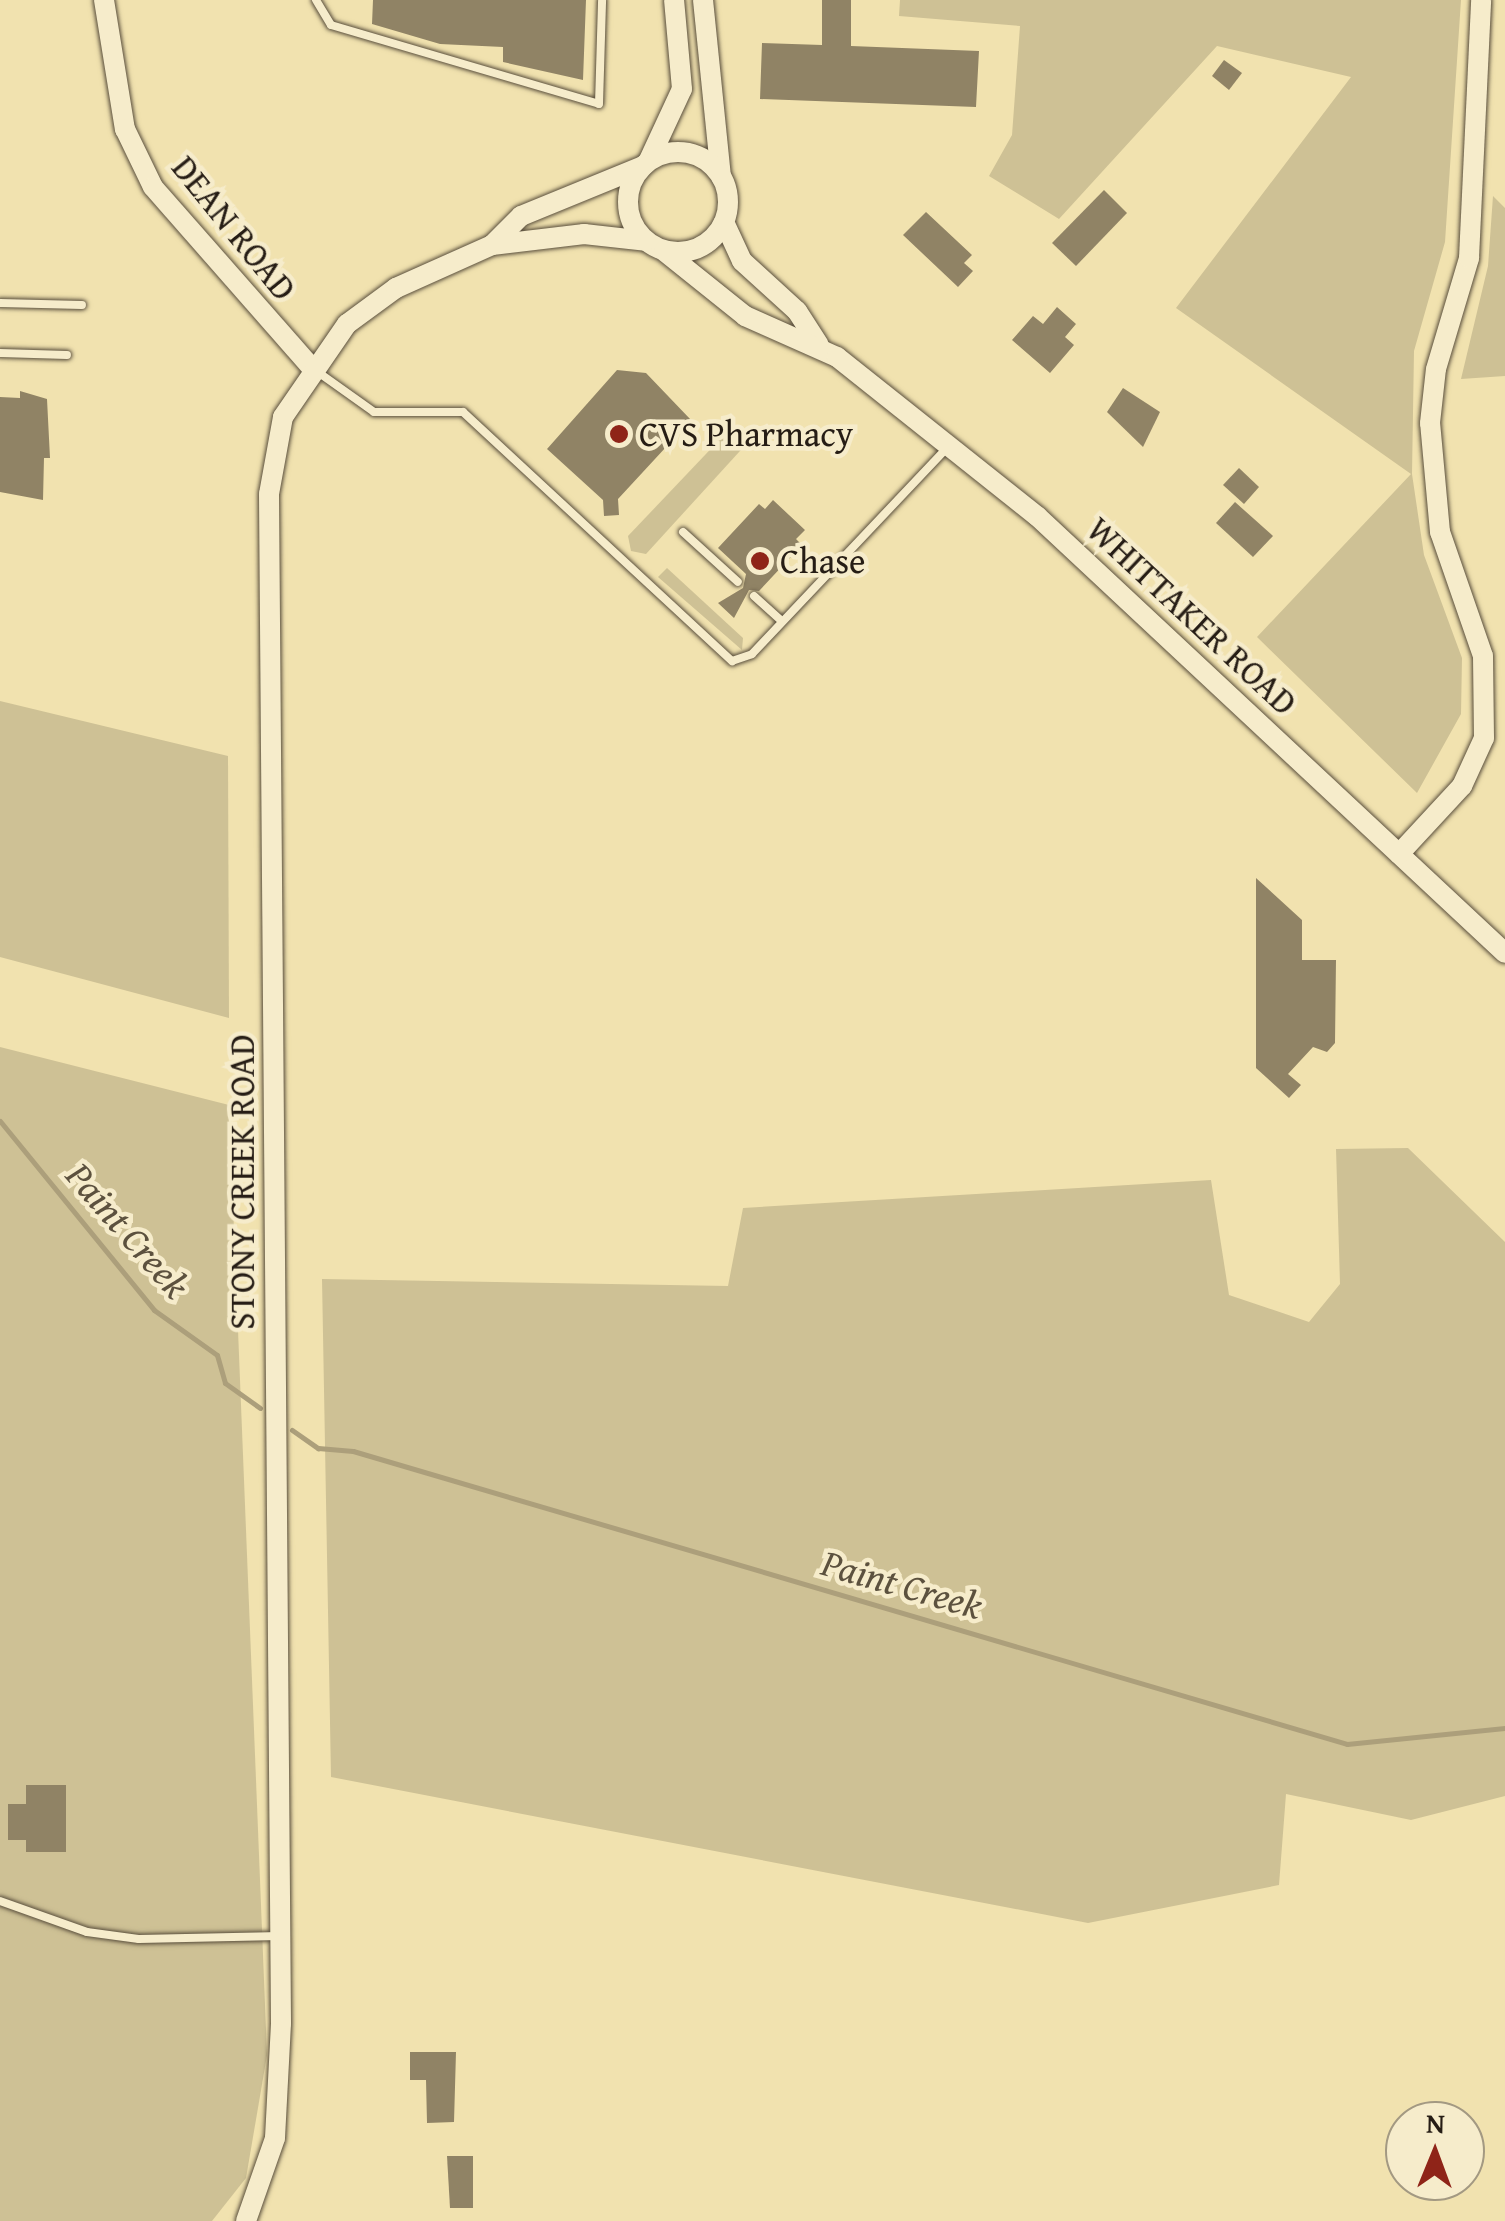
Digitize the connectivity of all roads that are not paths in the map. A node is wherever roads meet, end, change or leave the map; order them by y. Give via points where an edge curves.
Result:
1 (104, 0) edge
2 (316, 0) edge
3 (602, 0) edge
4 (674, 0) edge
5 (703, 0) edge
6 (1481, 0) edge
7 (646, 163) junction
8 (721, 176) junction
9 (724, 222) junction
10 (492, 245) junction
11 (655, 246) junction
12 (0, 303) edge
13 (82, 305) dead end
14 (819, 345) junction
15 (0, 353) edge
16 (67, 355) dead end
17 (312, 368) junction
18 (949, 446) junction
19 (682, 532) dead end
20 (738, 582) dead end
21 (754, 596) dead end
22 (782, 621) junction
23 (1399, 854) junction
24 (1505, 954) edge
25 (0, 1901) edge
26 (280, 1936) junction
27 (246, 2221) edge

1 - 17 main road, DEAN ROAD via 125,128 152,187
2 - 3 lane via 331,25 599,104
4 - 7 main road via 682,90
5 - 8 main road
6 - 23 main road via 1469,258 1436,370 1430,423 1440,532 1483,656 1484,738 1462,786
7 - 8 main road via 677,152 702,157
7 - 10 main road, STONY CREEK ROAD via 521,216
7 - 11 main road via 627,202
8 - 9 main road
9 - 11 main road via 707,244
9 - 14 main road, WHITTAKER ROAD via 742,260 797,311
10 - 11 main road, STONY CREEK ROAD via 584,234
10 - 17 main road, STONY CREEK ROAD via 396,288 347,324
11 - 14 main road, WHITTAKER ROAD via 745,316
12 - 13 lane
14 - 18 main road, WHITTAKER ROAD
15 - 16 lane
17 - 22 lane via 374,412 463,412 732,661 743,662
17 - 26 main road, STONY CREEK ROAD via 283,418 269,494
18 - 22 lane
18 - 23 main road, WHITTAKER ROAD via 1066,542
19 - 20 lane
21 - 22 lane
23 - 24 main road, WHITTAKER ROAD
25 - 26 lane via 86,1932 139,1940
26 - 27 main road, STONY CREEK ROAD via 275,2138

